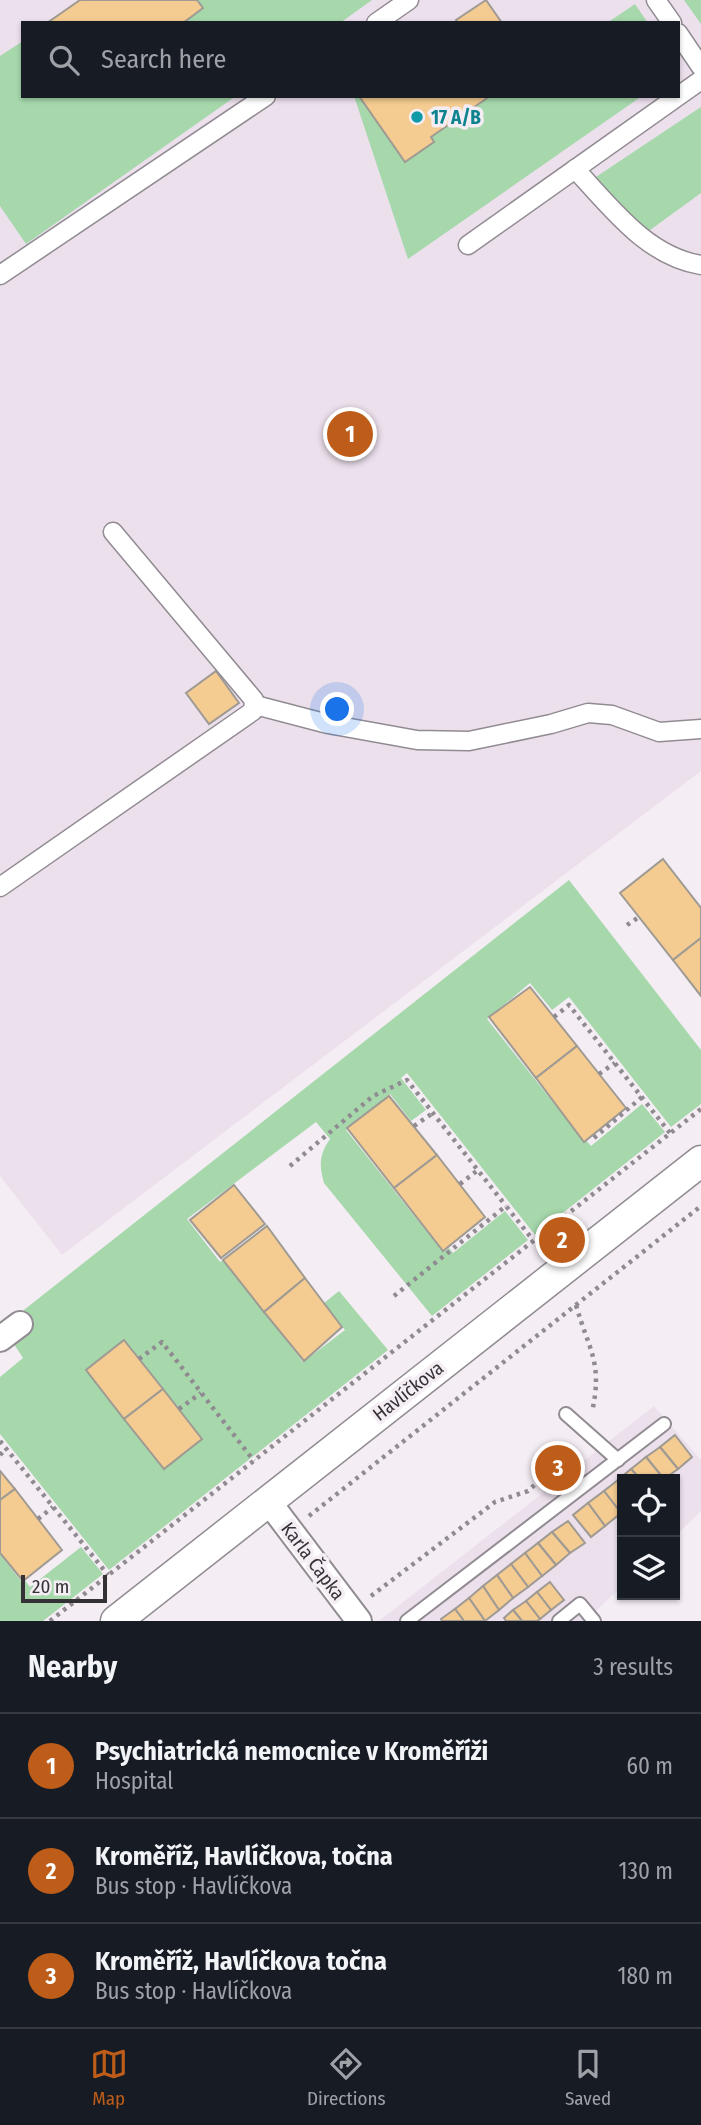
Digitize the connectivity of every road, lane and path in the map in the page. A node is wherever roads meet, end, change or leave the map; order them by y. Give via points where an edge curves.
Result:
1 (656, 0) edge
2 (397, 3) edge
3 (378, 21) edge
4 (671, 21) edge
5 (680, 36) edge
6 (701, 67) edge
7 (701, 80) edge
8 (680, 95) edge
9 (263, 98) edge
10 (676, 98) edge
11 (575, 169) junction
12 (468, 245) dead end
13 (701, 265) edge
14 (0, 275) edge
15 (113, 532) dead end
16 (255, 705) junction
17 (701, 729) edge
18 (0, 887) edge
19 (639, 917) dead end
20 (627, 925) dead end
21 (554, 1017) dead end
22 (615, 1063) junction
23 (599, 1074) dead end
24 (642, 1097) junction
25 (701, 1109) edge
26 (433, 1112) junction
27 (414, 1126) dead end
28 (670, 1133) junction
29 (594, 1138) dead end
30 (701, 1161) edge
31 (290, 1166) dead end
32 (478, 1170) junction
33 (460, 1184) dead end
34 (506, 1206) junction
35 (701, 1206) edge
36 (533, 1240) junction
37 (394, 1296) dead end
38 (576, 1305) junction
39 (139, 1359) dead end
40 (201, 1392) junction
41 (179, 1409) dead end
42 (566, 1415) dead end
43 (664, 1424) dead end
44 (585, 1432) junction
45 (0, 1441) edge
46 (6, 1449) junction
47 (0, 1455) edge
48 (618, 1460) junction
49 (254, 1461) junction
50 (268, 1501) junction
51 (53, 1507) junction
52 (38, 1519) dead end
53 (292, 1532) junction
54 (108, 1575) junction
55 (356, 1617) edge
56 (50, 1621) edge
57 (117, 1621) edge
58 (407, 1621) edge
59 (559, 1621) edge
60 (594, 1621) edge

1 - 4 street
2 - 3 street
5 - 6 street
7 - 8 street
9 - 14 street
10 - 11 street
11 - 12 street
11 - 13 street via 645,241 664,254
15 - 16 street
16 - 17 street via 417,740 469,741 588,713 612,715 659,732
16 - 18 street via 253,711
19 - 20 path
21 - 22 path via 569,1005
22 - 23 path
22 - 24 path
24 - 28 path
24 - 29 path
25 - 28 path
26 - 27 path
26 - 31 path via 407,1080 373,1096
26 - 32 path
28 - 36 path
30 - 50 street, Havlíčkova
32 - 33 path
32 - 34 path
34 - 36 path
34 - 37 path
35 - 38 path
36 - 49 path
38 - 44 path via 597,1378
38 - 53 path
39 - 40 path via 162,1342
40 - 41 path
40 - 49 path
42 - 44 lane
43 - 48 lane
44 - 48 lane
44 - 55 path via 573,1450 528,1491 495,1502 470,1519
45 - 46 path
46 - 47 path
46 - 51 path
48 - 58 lane
49 - 54 path
50 - 53 street, Karla Čapka
50 - 57 street, Havlíčkova
51 - 52 path
51 - 54 path
53 - 55 street, Karla Čapka
54 - 56 path
59 - 60 lane via 580,1604

